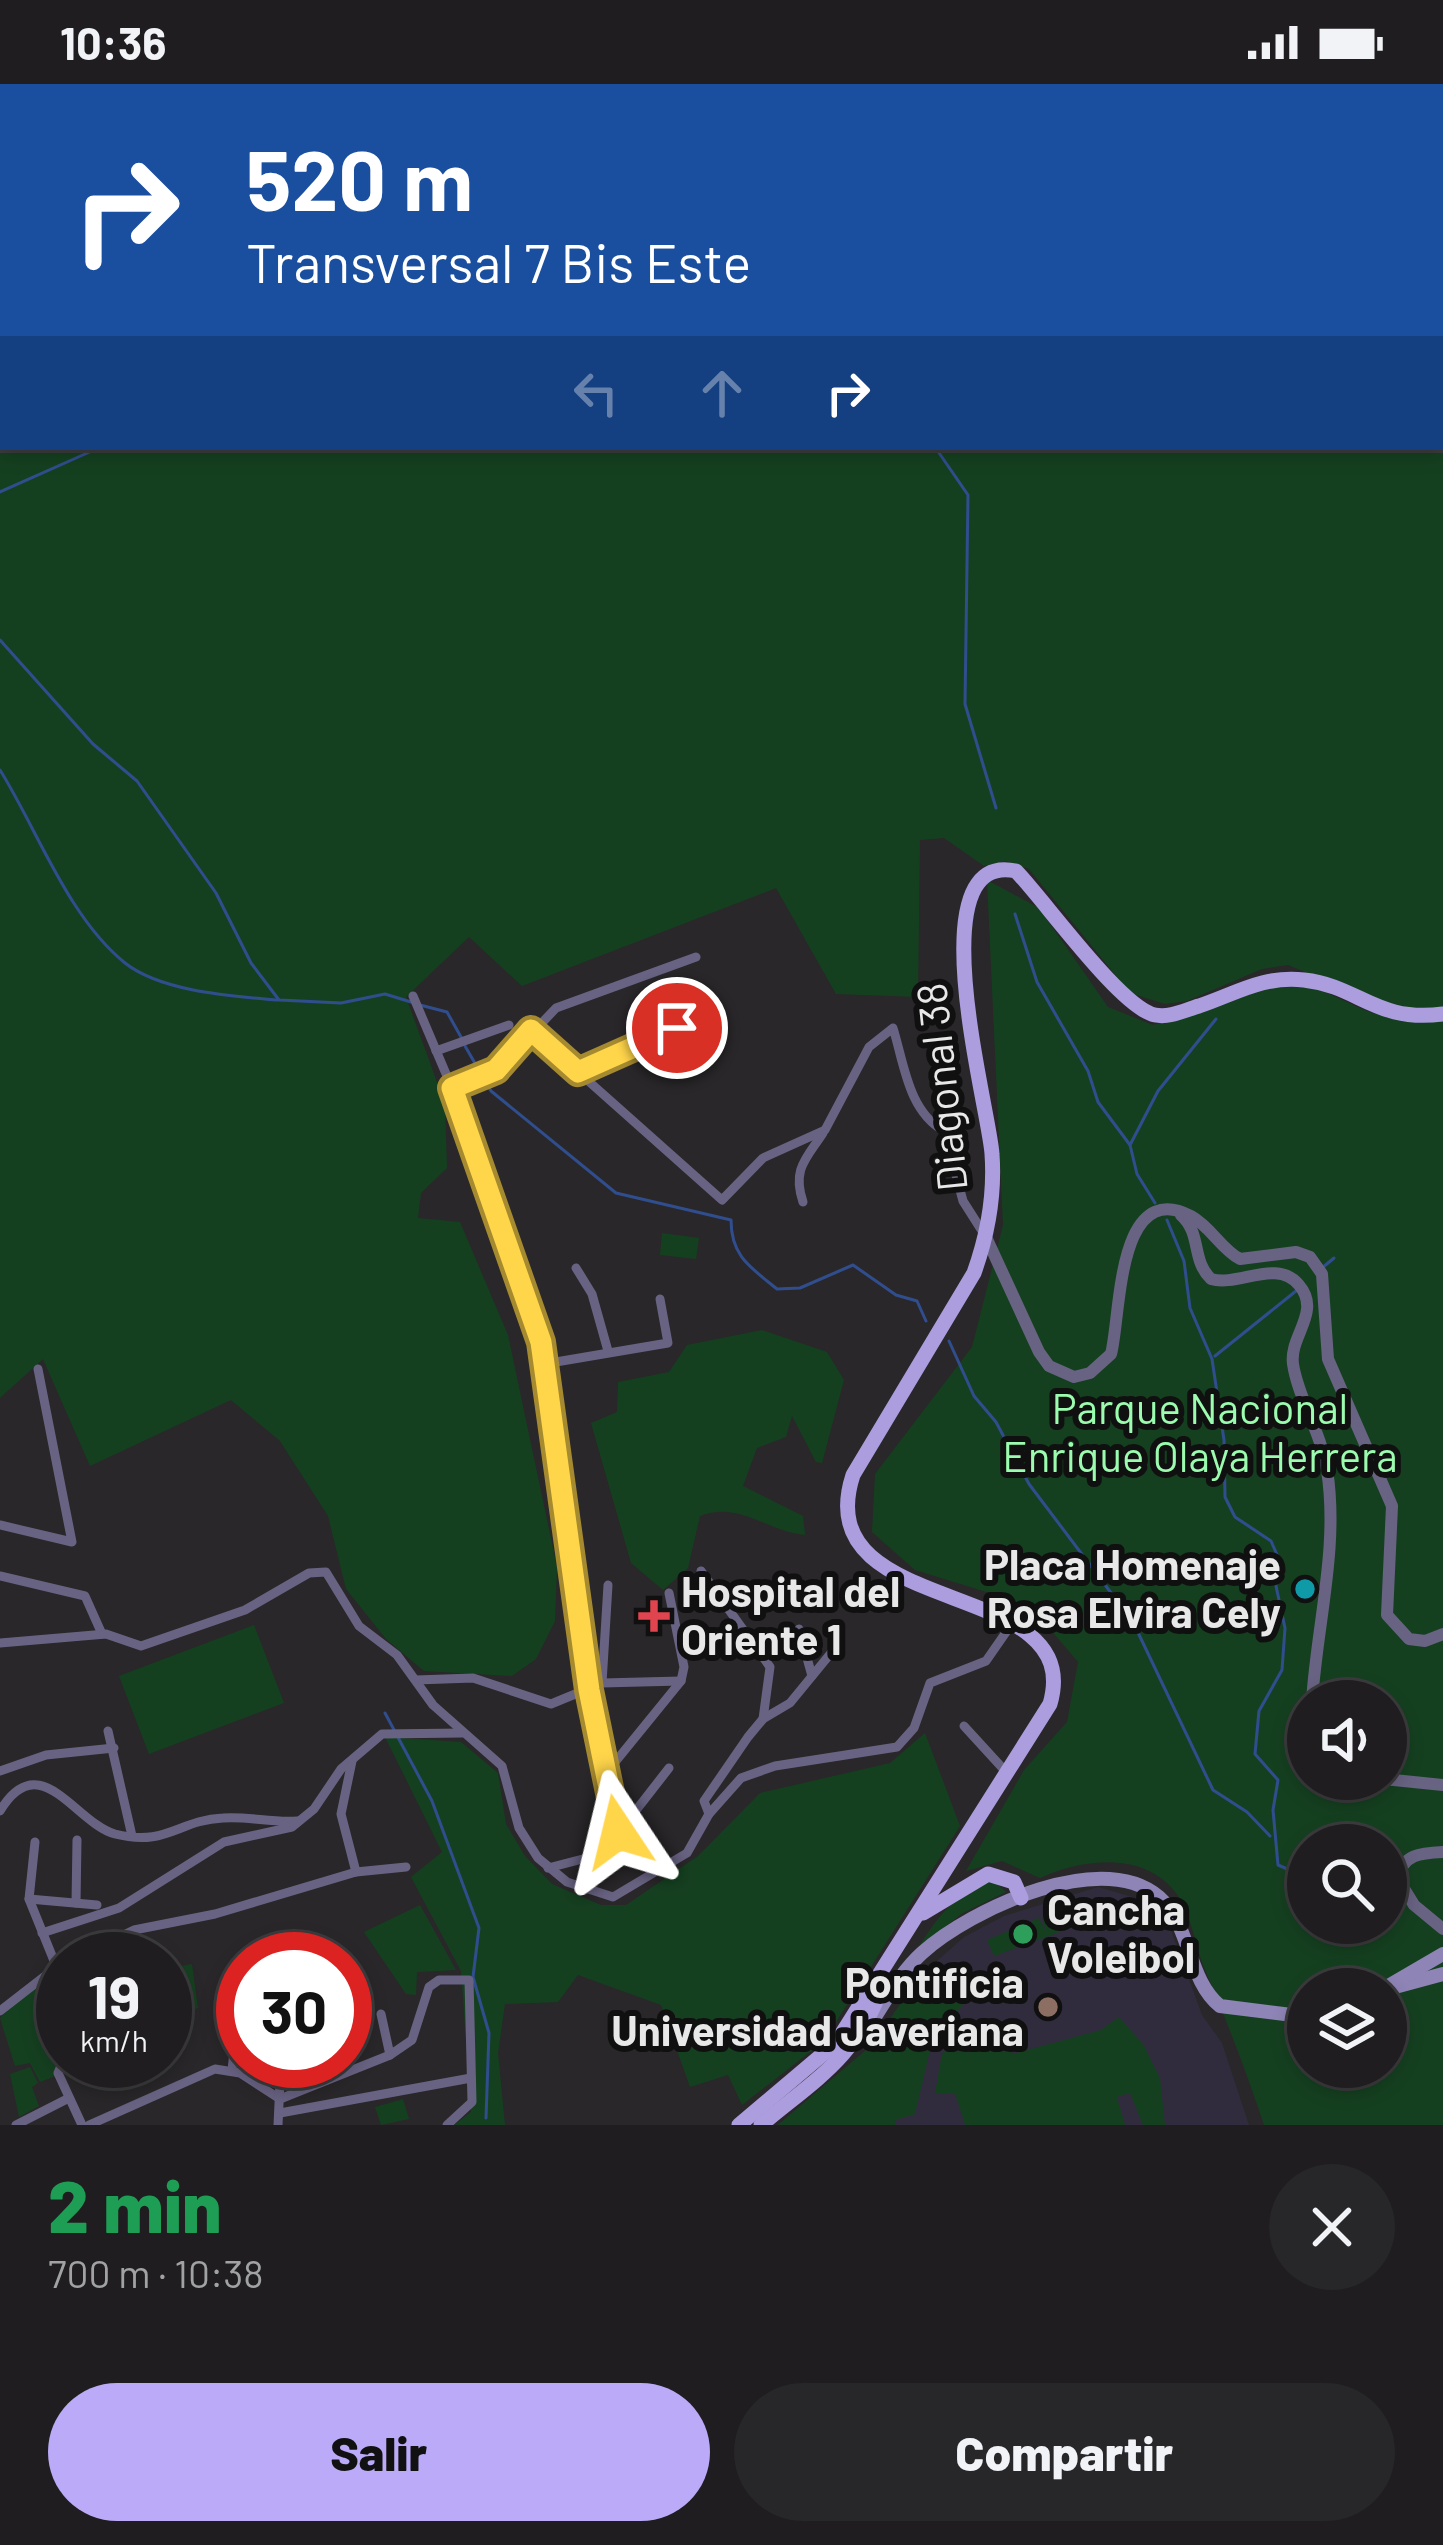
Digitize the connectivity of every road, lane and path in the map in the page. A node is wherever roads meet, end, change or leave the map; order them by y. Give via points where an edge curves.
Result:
1 (696, 957) dead end
2 (413, 996) dead end
3 (710, 1014) dead end
4 (1443, 1014) edge
5 (509, 1025) dead end
6 (531, 1030) junction
7 (436, 1051) junction
8 (578, 1072) junction
9 (452, 1088) junction
10 (825, 1130) junction
11 (803, 1202) dead end
12 (1175, 1211) junction
13 (986, 1237) junction
14 (576, 1268) dead end
15 (660, 1299) dead end
16 (608, 1351) junction
17 (544, 1364) junction
18 (38, 1369) dead end
19 (0, 1525) edge
20 (701, 1571) dead end
21 (0, 1576) edge
22 (608, 1586) dead end
23 (670, 1593) dead end
24 (1011, 1624) junction
25 (799, 1629) dead end
26 (102, 1634) junction
27 (1443, 1634) edge
28 (584, 1640) junction
29 (0, 1642) edge
30 (840, 1642) dead end
31 (608, 1648) junction
32 (812, 1676) junction
33 (416, 1680) junction
34 (1314, 1680) edge
35 (681, 1681) junction
36 (602, 1683) junction
37 (589, 1690) junction
38 (764, 1719) junction
39 (964, 1726) dead end
40 (108, 1731) dead end
41 (465, 1733) junction
42 (114, 1748) junction
43 (352, 1760) junction
44 (669, 1768) dead end
45 (0, 1771) edge
46 (607, 1772) junction
47 (1007, 1773) junction
48 (1407, 1781) edge
49 (1443, 1785) edge
50 (0, 1811) edge
51 (709, 1814) junction
52 (303, 1820) junction
53 (618, 1832) junction
54 (132, 1836) junction
55 (77, 1840) dead end
56 (35, 1842) dead end
57 (1443, 1852) edge
58 (406, 1867) dead end
59 (548, 1868) junction
60 (356, 1871) junction
61 (1021, 1898) junction
62 (28, 1899) junction
63 (76, 1903) junction
64 (97, 1905) dead end
65 (917, 1916) junction
66 (1443, 1929) edge
67 (42, 1932) edge
68 (45, 1932) edge
69 (130, 1932) edge
70 (1443, 1954) edge
71 (891, 1960) junction
72 (1443, 1974) edge
73 (1407, 1975) edge
74 (36, 1982) edge
75 (1407, 1983) edge
76 (0, 2011) edge
77 (381, 2014) dead end
78 (1287, 2015) edge
79 (866, 2029) junction
80 (389, 2055) junction
81 (216, 2071) edge
82 (471, 2078) junction
83 (65, 2088) edge
84 (262, 2088) edge
85 (280, 2088) edge
86 (69, 2098) junction
87 (280, 2099) junction
88 (279, 2119) edge
89 (16, 2124) edge
90 (86, 2125) edge
91 (447, 2125) edge
92 (739, 2125) edge
93 (761, 2125) edge

1 - 6 street via 586,994
2 - 7 street
3 - 8 street
4 - 13 main road, Diagonal 38 via 1402,1017 1310,980 1269,979 1178,1014 1153,1015 1118,990 1016,871 988,875 968,909 963,964 992,1146
5 - 7 street
6 - 8 street
6 - 9 street via 496,1070
7 - 9 street
8 - 10 street via 722,1200 763,1158
9 - 17 street
10 - 11 street via 800,1161
10 - 13 street via 869,1047 893,1028 913,1094 944,1131 963,1201
12 - 13 street via 1136,1230 1111,1354 1074,1377 1039,1352
12 - 27 street via 1196,1219 1240,1259 1295,1252 1320,1269 1328,1359 1392,1506 1387,1615 1409,1639
12 - 34 street via 1194,1231 1198,1264 1210,1280 1283,1275 1306,1298 1292,1362 1318,1429 1330,1500
13 - 24 main road, Diagonal 38 via 966,1287 853,1474 846,1510 859,1546 883,1567
14 - 16 street
15 - 16 street via 668,1343
16 - 17 street
17 - 28 street
18 - 19 street via 72,1542
20 - 38 street via 770,1667
21 - 26 street via 85,1596
22 - 31 street
23 - 35 street
24 - 47 main road via 1044,1647 1056,1684
24 - 51 street via 986,1661 930,1684 914,1728 897,1747 758,1770 731,1786
25 - 32 street
26 - 29 street
26 - 33 street via 141,1646 245,1610 320,1570 358,1626
28 - 31 street
28 - 37 street
30 - 32 street
31 - 36 street
32 - 38 street
33 - 37 street via 473,1678 551,1704
33 - 41 street
35 - 36 street
35 - 46 street
36 - 37 street
37 - 46 street
38 - 51 street via 713,1781 704,1801
39 - 47 street
40 - 42 street
41 - 43 street via 394,1730
41 - 59 street via 509,1776 519,1828
42 - 45 street via 46,1755
42 - 54 street
43 - 52 street
43 - 60 street via 341,1814
44 - 53 street
46 - 53 street
47 - 65 main road
48 - 49 street
50 - 54 street via 23,1787 44,1787 110,1833
51 - 59 street via 687,1853 625,1894 596,1895
52 - 54 street via 227,1817 157,1840
52 - 68 street via 224,1842 119,1908
53 - 59 street via 596,1859
55 - 63 street
56 - 62 street
57 - 66 street via 1405,1861 1398,1879
58 - 60 street
60 - 69 street
61 - 65 main road via 1014,1882 988,1874
61 - 78 main road via 1067,1882 1117,1880 1163,1901 1207,1992 1229,2010
61 - 79 main road via 926,1949
62 - 63 street
62 - 67 street
63 - 64 street
65 - 71 main road
70 - 73 main road
71 - 79 main road
71 - 92 main road via 827,2053
72 - 75 main road
74 - 76 street
77 - 80 street
79 - 93 main road
80 - 82 street via 421,2027 429,1987 469,1979
80 - 87 street
81 - 90 street
82 - 88 street
82 - 91 street via 472,2102
83 - 86 street
84 - 87 street
85 - 87 street
86 - 89 street
86 - 90 street
87 - 88 street

